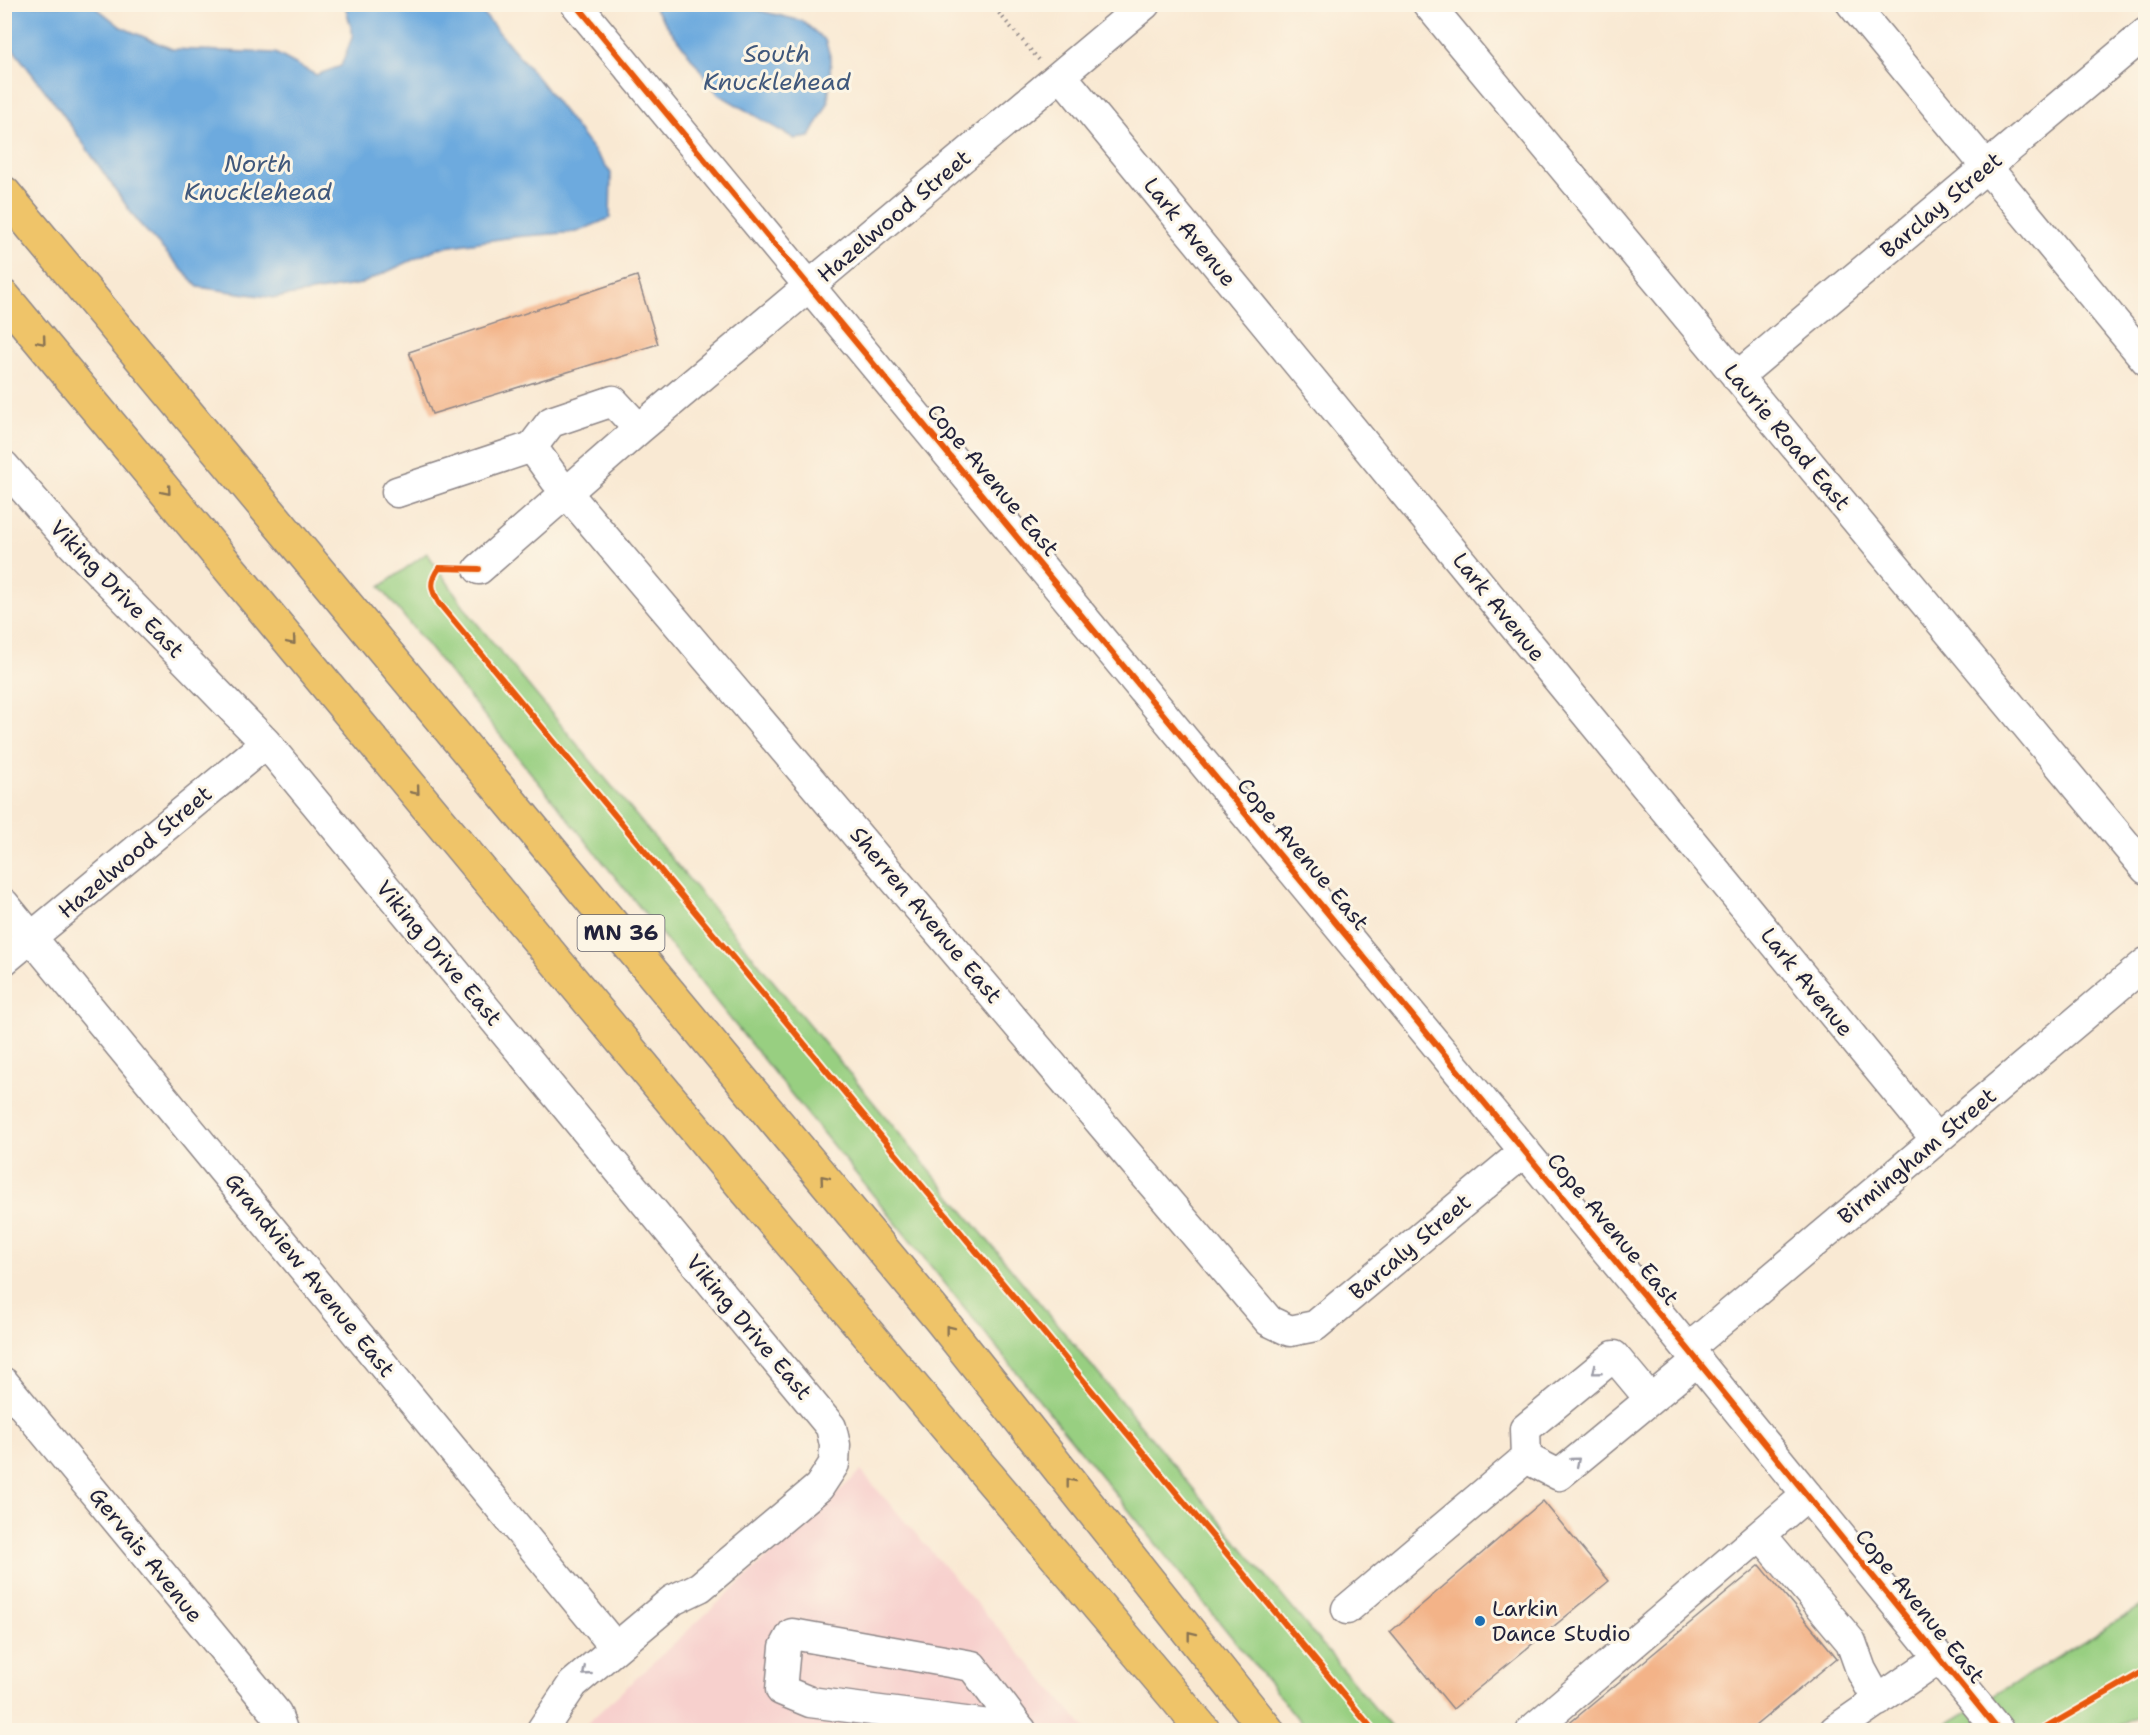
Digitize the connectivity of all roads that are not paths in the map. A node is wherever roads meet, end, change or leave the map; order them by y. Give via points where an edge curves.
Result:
1 (576, 4) edge
2 (1145, 4) edge
3 (1428, 4) edge
4 (1852, 4) edge
5 (2145, 33) edge
6 (1052, 71) junction
7 (1986, 167) junction
8 (4, 193) edge
9 (810, 286) junction
10 (4, 297) edge
11 (2145, 360) edge
12 (1737, 377) junction
13 (639, 429) junction
14 (532, 447) junction
15 (4, 466) edge
16 (567, 491) junction
17 (397, 492) dead end
18 (479, 569) dead end
19 (266, 743) junction
20 (2145, 869) edge
21 (4, 904) edge
22 (32, 937) junction
23 (4, 960) edge
24 (2145, 963) edge
25 (1936, 1139) junction
26 (1525, 1151) junction
27 (1290, 1331) joint
28 (1693, 1355) junction
29 (4, 1383) edge
30 (1650, 1399) junction
31 (1526, 1458) junction
32 (1807, 1495) junction
33 (1761, 1535) junction
34 (700, 1587) junction
35 (1347, 1609) dead end
36 (615, 1647) junction
37 (1940, 1658) junction
38 (1227, 1680) junction
39 (1878, 1701) junction
40 (545, 1727) edge
41 (1020, 1730) edge
42 (282, 1731) edge
43 (1203, 1731) edge
44 (1267, 1731) edge
45 (1272, 1731) edge
46 (1532, 1731) edge
47 (1835, 1731) edge
48 (1998, 1731) edge

1 - 9 street, Cope Avenue East
2 - 6 street, Hazelwood Street
3 - 12 street, Laurie Road East
4 - 7 street
5 - 7 street, Barclay Street
6 - 9 street, Hazelwood Street
6 - 25 street, Lark Avenue
7 - 11 street
7 - 12 street, Barclay Street
38 -> 8 highway, MN 36 via 941,1320
9 - 13 street, Hazelwood Street
9 - 26 street, Cope Avenue East
10 -> 43 highway, MN 36 via 731,1172
12 - 20 street, Laurie Road East
13 - 14 street via 613,401 551,422
13 - 16 street, Hazelwood Street
14 - 16 street, Sherren Avenue East
14 - 17 street
15 - 19 street, Viking Drive East via 72,544
16 - 18 street, Hazelwood Street
16 - 27 street, Sherren Avenue East via 1269,1321
19 - 22 street, Hazelwood Street
19 - 34 street, Viking Drive East via 831,1427 836,1445 834,1464 819,1487
21 - 22 street, Grandview Avenue East
22 - 23 street, Hazelwood Street
22 - 36 street, Grandview Avenue East
24 - 25 street, Birmingham Street
25 - 28 street, Birmingham Street
26 - 27 street, Barcaly Street via 1315,1326
26 - 28 street, Cope Avenue East
28 - 30 street, Birmingham Street
28 - 32 street, Cope Avenue East
29 - 42 street, Gervais Avenue via 276,1713
31 -> 30 street, Birmingham Street via 1559,1475
30 -> 31 street via 1614,1356 1525,1428
31 - 35 street
32 - 33 street
32 - 37 street, Cope Avenue East
33 - 39 street via 1851,1642
33 - 46 street
34 - 36 street via 673,1600
34 - 40 street via 685,1614 584,1701
36 -> 40 street via 573,1684
37 - 39 street
37 - 48 street, Cope Avenue East
38 - 44 highway, MN 36
38 - 45 highway
39 - 47 street
41 - 41 street via 972,1666 792,1634 785,1647 781,1690 810,1702

